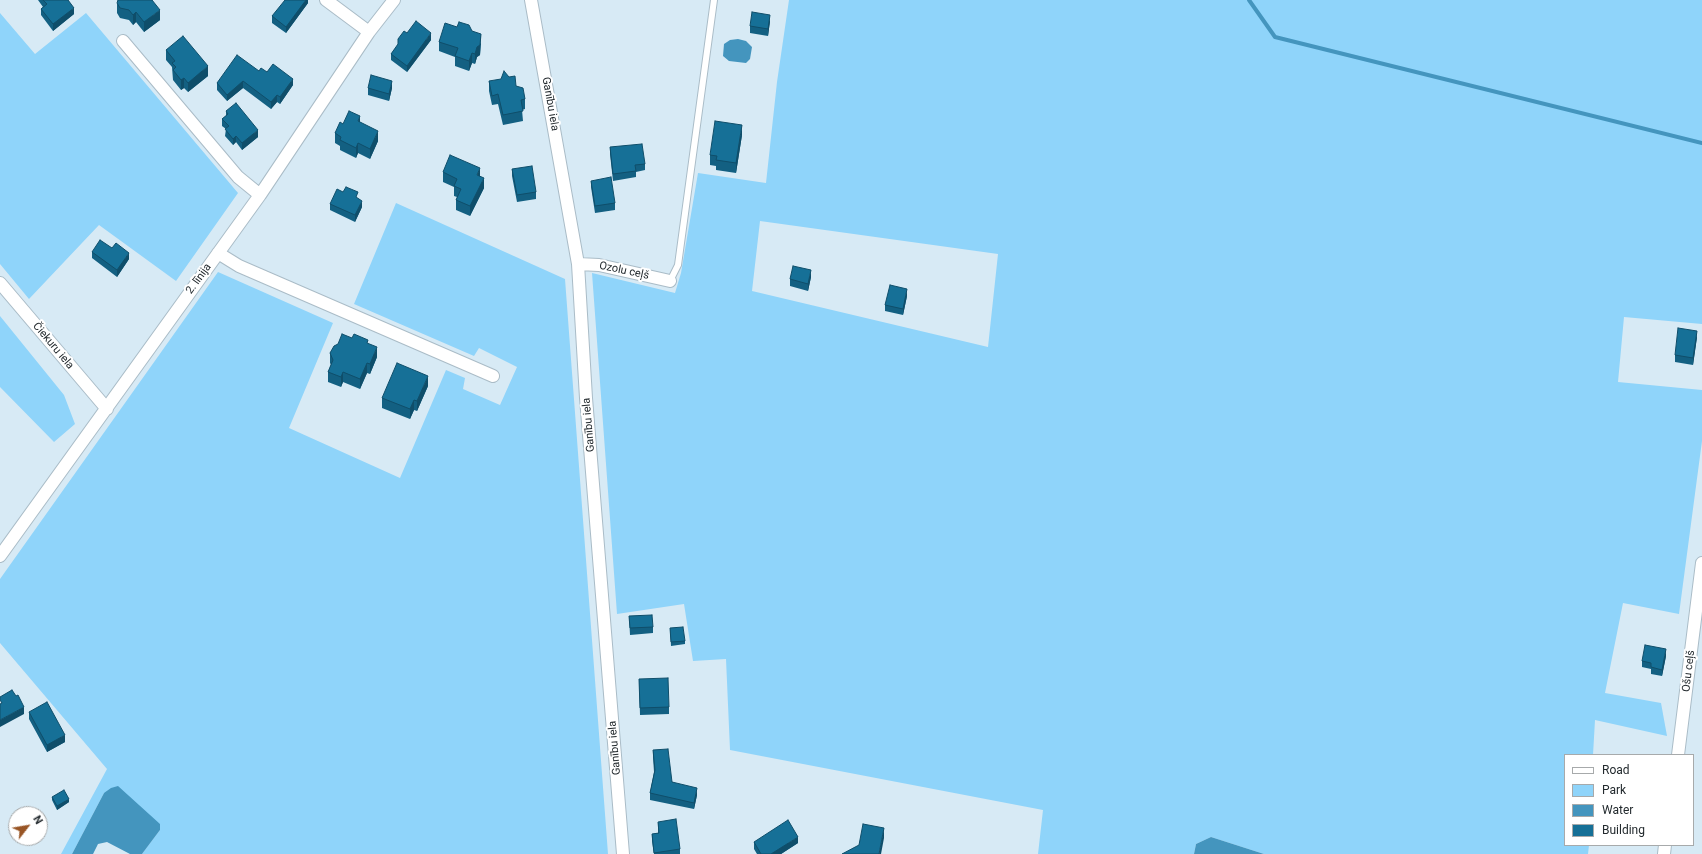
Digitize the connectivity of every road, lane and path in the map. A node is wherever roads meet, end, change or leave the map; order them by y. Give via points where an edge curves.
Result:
1 (326, 0) edge
2 (394, 0) edge
3 (531, 0) edge
4 (714, 0) edge
5 (369, 32) junction
6 (123, 41) dead end
7 (260, 194) junction
8 (218, 253) junction
9 (578, 264) junction
10 (670, 281) joint
11 (0, 283) edge
12 (493, 376) dead end
13 (107, 409) junction
14 (0, 556) edge
15 (1702, 563) edge
16 (1701, 581) edge
17 (1678, 754) edge
18 (623, 854) edge

1 - 5 street
2 - 5 street, 2. līnija
3 - 9 street, Ganību iela
4 - 10 lane via 678,265
5 - 7 street, 2. līnija
6 - 7 street via 238,177
7 - 8 street, 2. līnija
8 - 12 street via 239,266
8 - 13 street, 2. līnija
9 - 10 street, Ozolu ceļš via 599,265
9 - 18 street, Ganību iela via 586,398
11 - 13 street, Čiekuru iela
13 - 14 street, 2. līnija
15 - 16 street, Ošu ceļš
16 - 17 street, Ošu ceļš

